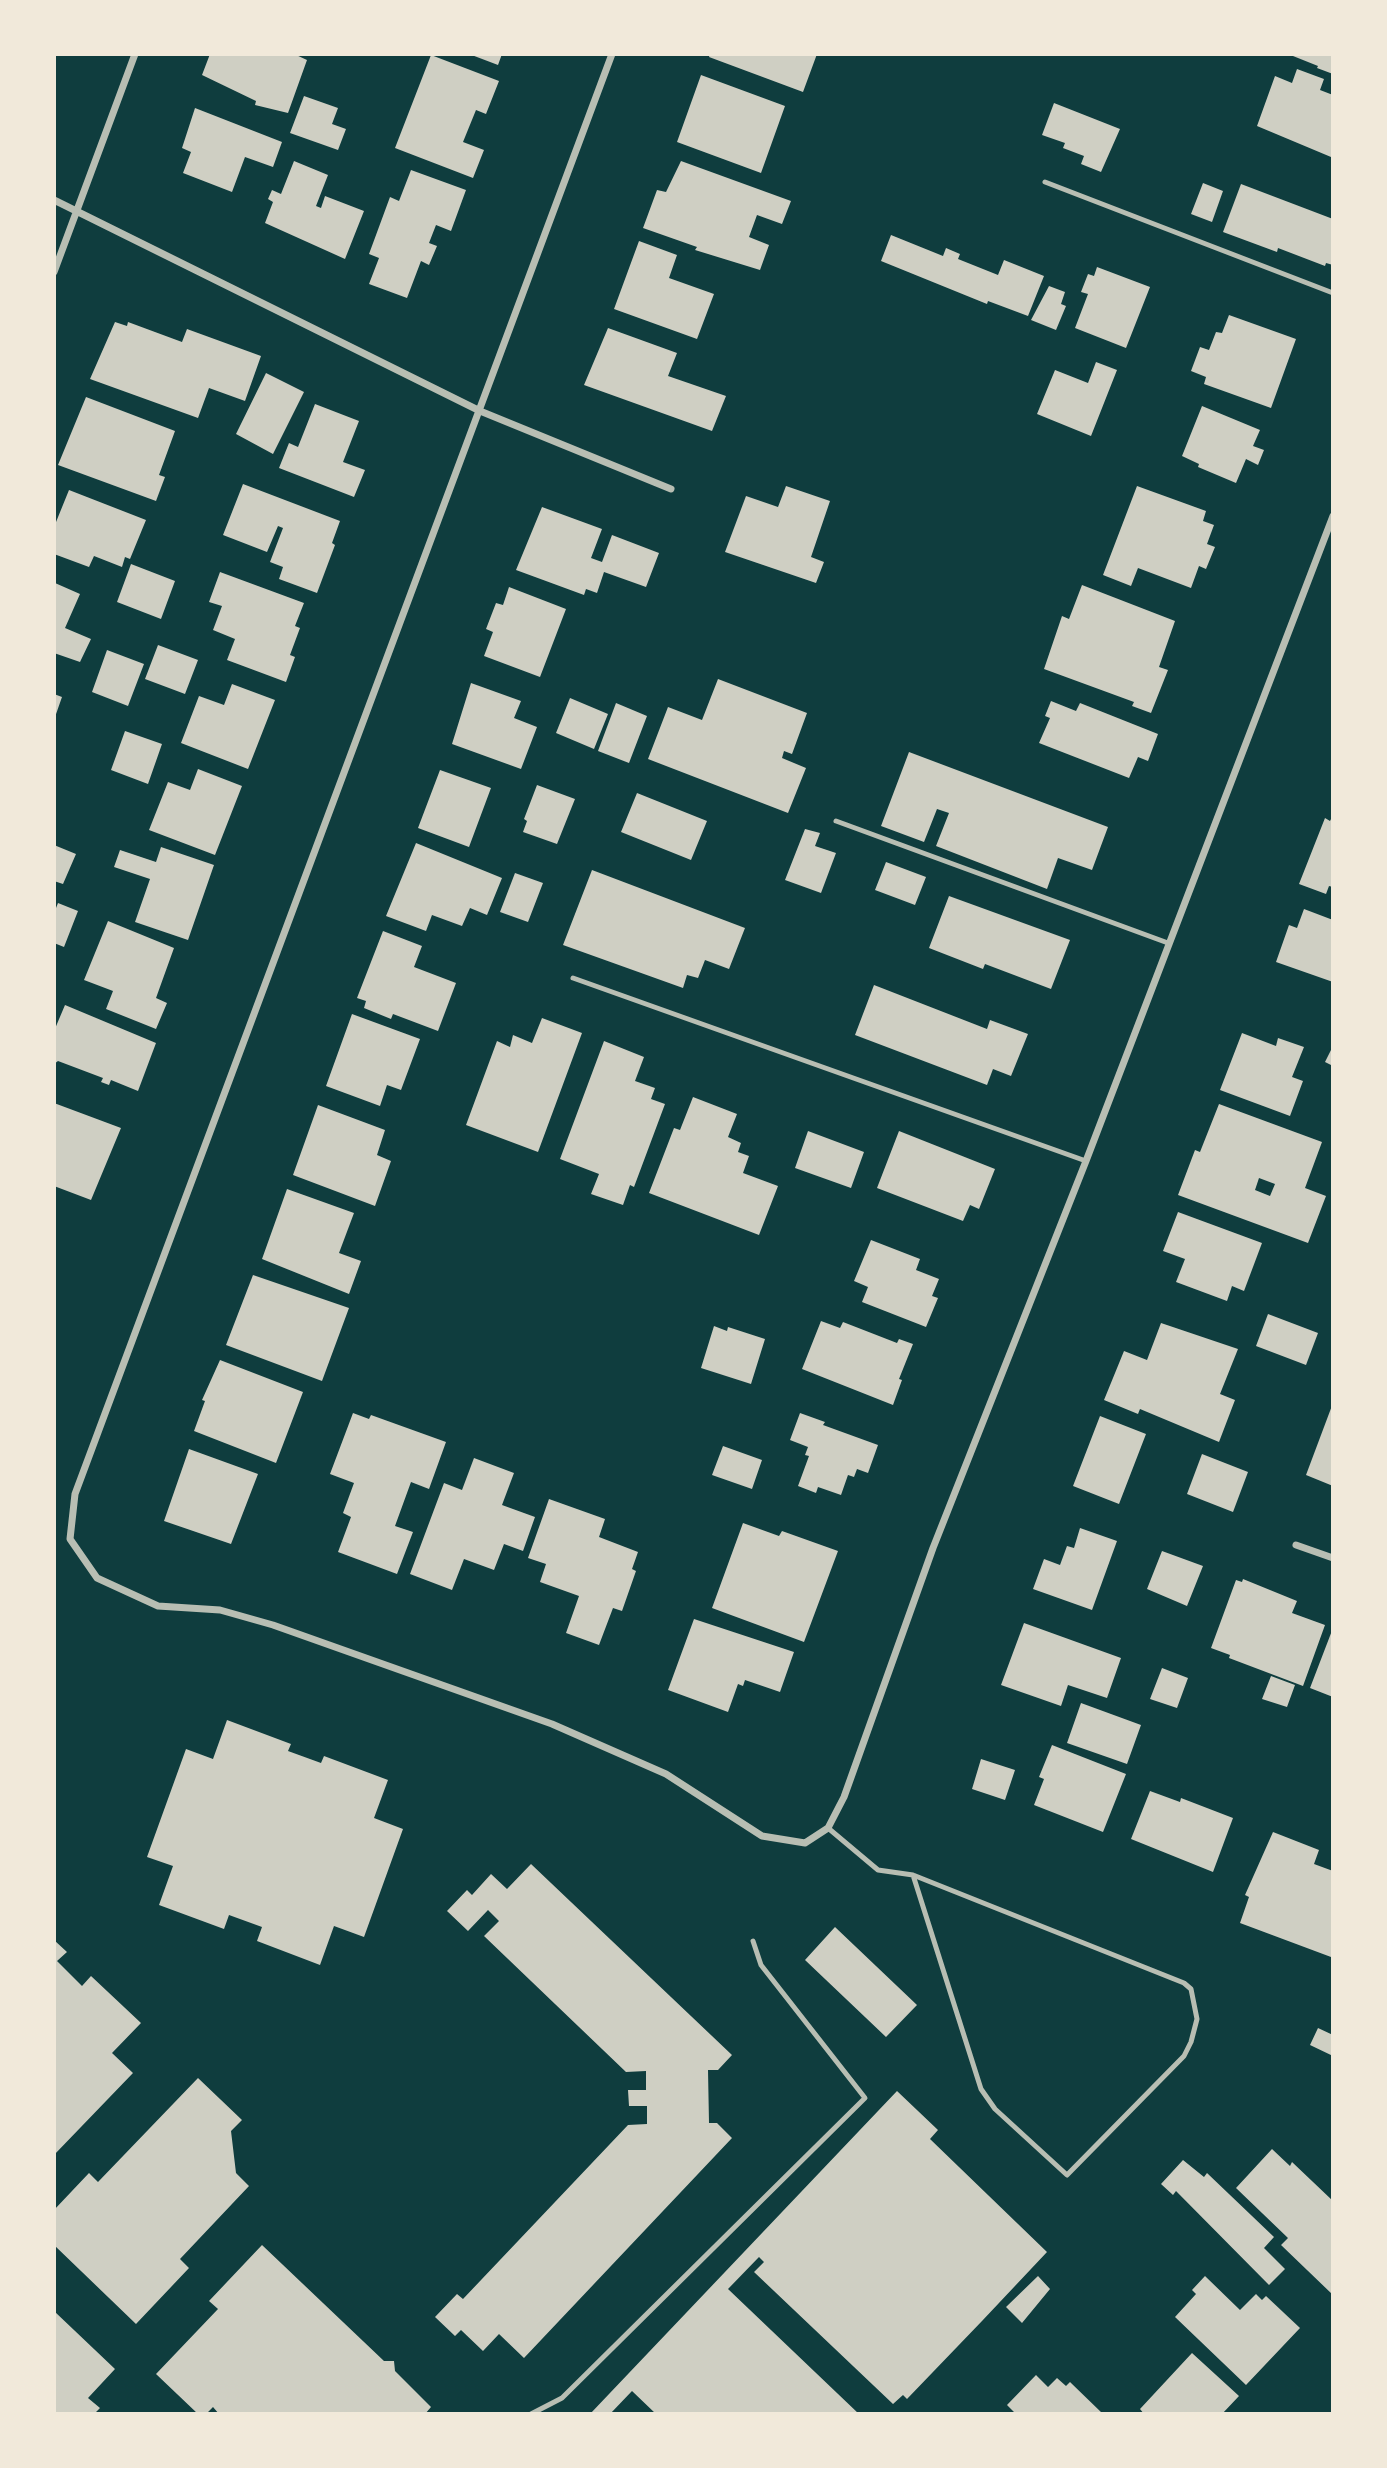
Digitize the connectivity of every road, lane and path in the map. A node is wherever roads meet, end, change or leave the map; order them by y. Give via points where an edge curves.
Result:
1 (135, 54) edge
2 (612, 54) edge
3 (1045, 182) dead end
4 (54, 200) edge
5 (78, 210) junction
6 (54, 272) edge
7 (1333, 293) edge
8 (480, 411) junction
9 (671, 489) dead end
10 (1333, 516) edge
11 (836, 821) dead end
12 (1168, 943) junction
13 (573, 978) dead end
14 (1086, 1161) junction
15 (1296, 1545) dead end
16 (1333, 1558) edge
17 (828, 1828) junction
18 (913, 1874) junction
19 (753, 1941) dead end
20 (531, 2414) edge

1 - 5 street
2 - 8 street
3 - 7 lane
4 - 5 street
5 - 6 street
5 - 8 street
8 - 9 street
8 - 17 street via 75,1494 70,1539 97,1578 158,1606 220,1610 349,1650 552,1724 666,1774 762,1836 805,1843
10 - 12 street
11 - 12 lane
12 - 14 street
13 - 14 lane
14 - 17 street via 933,1548 844,1797
15 - 16 street
17 - 18 lane via 878,1870
18 - 18 lane via 1184,1983 1195,1998 1197,2019 1184,2056 1067,2175 995,2109 981,2089
19 - 20 lane via 761,1965 865,2098 562,2398

